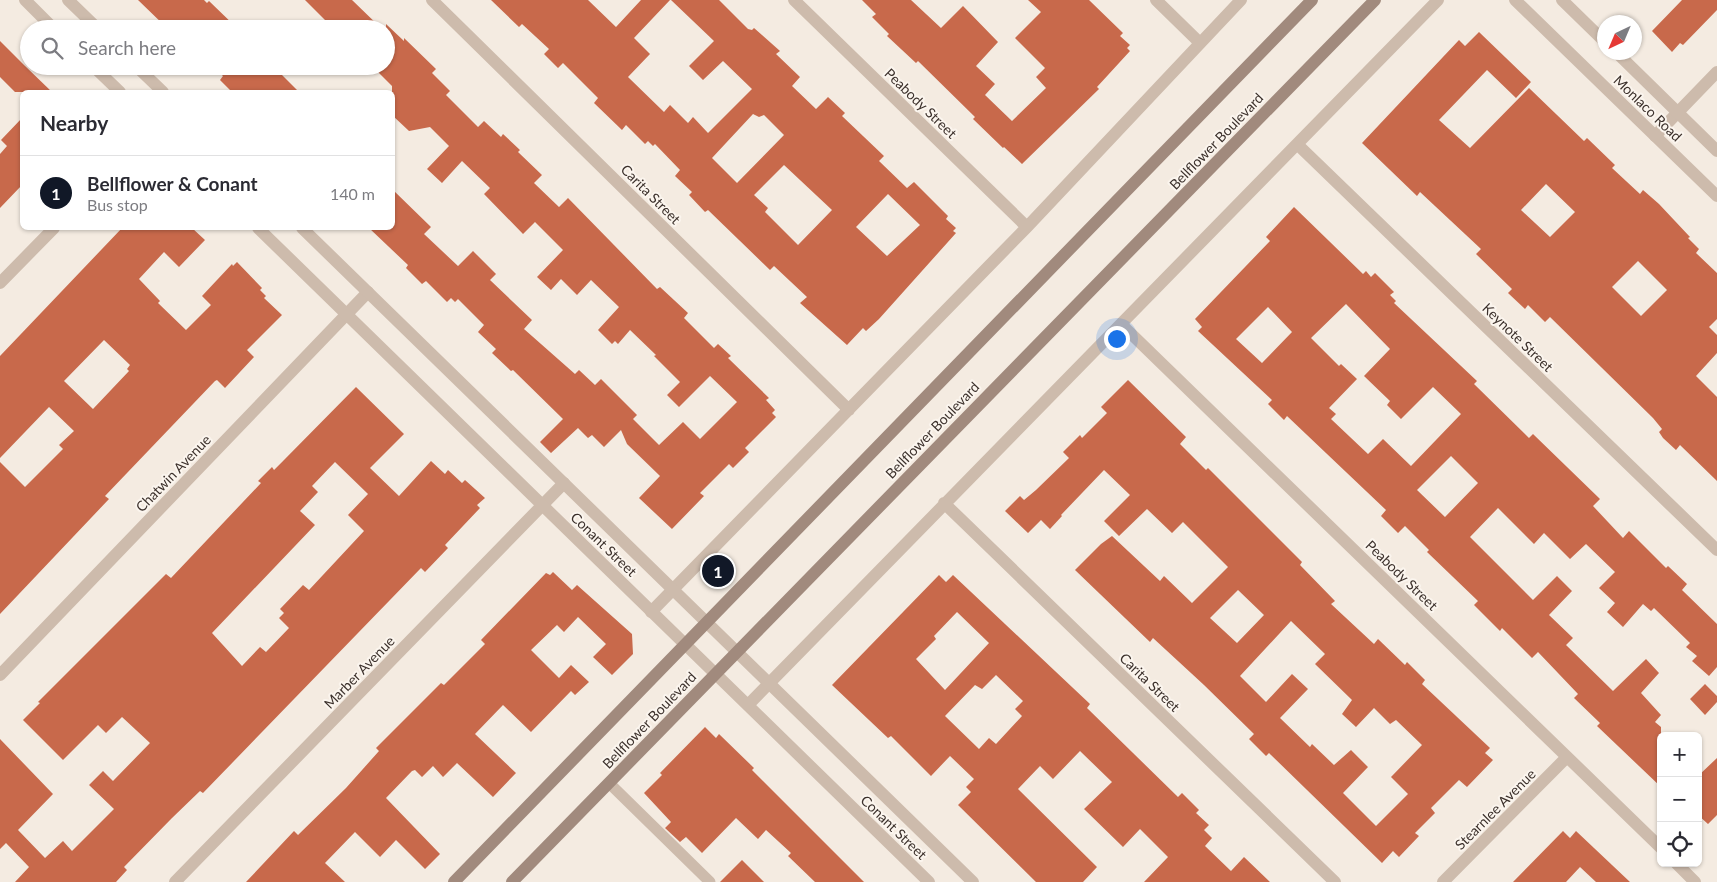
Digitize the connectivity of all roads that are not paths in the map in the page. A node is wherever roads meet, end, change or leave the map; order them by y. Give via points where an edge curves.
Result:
1 (25, 0) edge
2 (68, 0) edge
3 (432, 0) edge
4 (794, 0) edge
5 (1156, 0) edge
6 (1241, 0) edge
7 (1312, 0) edge
8 (1375, 0) edge
9 (1438, 0) edge
10 (1515, 0) edge
11 (1562, 0) edge
12 (45, 20) edge
13 (89, 20) edge
14 (1597, 34) edge
15 (1200, 43) junction
16 (1624, 60) edge
17 (1717, 72) edge
18 (102, 75) edge
19 (145, 75) edge
20 (118, 90) edge
21 (161, 90) edge
22 (1678, 112) junction
23 (1655, 136) junction
24 (1298, 145) junction
25 (1717, 151) edge
26 (1717, 196) edge
27 (1027, 227) junction
28 (52, 230) edge
29 (260, 230) edge
30 (304, 230) edge
31 (0, 283) edge
32 (368, 292) junction
33 (347, 314) junction
34 (1121, 324) junction
35 (848, 410) junction
36 (564, 483) junction
37 (944, 503) junction
38 (542, 505) junction
39 (1717, 550) edge
40 (673, 589) junction
41 (652, 612) junction
42 (706, 621) junction
43 (684, 644) junction
44 (736, 651) junction
45 (715, 673) junction
46 (0, 675) edge
47 (769, 683) junction
48 (748, 705) junction
49 (1567, 757) junction
50 (609, 783) junction
51 (1657, 844) edge
52 (1680, 867) edge
53 (175, 882) edge
54 (454, 882) edge
55 (512, 882) edge
56 (710, 882) edge
57 (930, 882) edge
58 (973, 882) edge
59 (1335, 882) edge
60 (1443, 882) edge
61 (1695, 882) edge

1 - 12 street
2 - 13 street
3 - 35 street, Carita Street
4 - 27 street, Peabody Street
5 - 15 street
6 - 15 street
7 - 42 main road, Bellflower Boulevard
8 - 44 main road, Bellflower Boulevard
9 - 24 street
10 - 23 street, Monlaco Road
11 - 14 street
15 - 27 street
16 - 22 street
17 - 22 street
18 - 20 street
19 - 21 street
22 - 23 street
22 - 25 street
23 - 26 street, Monlaco Road
24 - 34 street
24 - 39 street, Keynote Street
27 - 35 street
28 - 31 street
29 - 33 street, Conant Street
30 - 32 street, Conant Street
32 - 33 street, Chatwin Avenue
32 - 36 street, Conant Street
33 - 38 street, Conant Street
33 - 46 street, Chatwin Avenue
34 - 37 street
34 - 49 street, Peabody Street
35 - 40 street
36 - 38 street, Marber Avenue
36 - 40 street, Conant Street
37 - 47 street
37 - 59 street, Carita Street
38 - 41 street, Conant Street
38 - 53 street, Marber Avenue
40 - 41 street
40 - 42 street, Conant Street
41 - 43 street, Conant Street
42 - 43 main road, Bellflower Boulevard
42 - 44 street, Conant Street
43 - 45 street, Conant Street
43 - 54 main road, Bellflower Boulevard
44 - 45 main road, Bellflower Boulevard
44 - 47 street, Conant Street
45 - 48 street, Conant Street
45 - 50 main road, Bellflower Boulevard
47 - 48 street
47 - 58 street, Conant Street
48 - 57 street, Conant Street
49 - 51 street, Peabody Street
49 - 60 street, Stearnlee Avenue
50 - 55 main road, Bellflower Boulevard
50 - 56 lane
52 - 61 street

